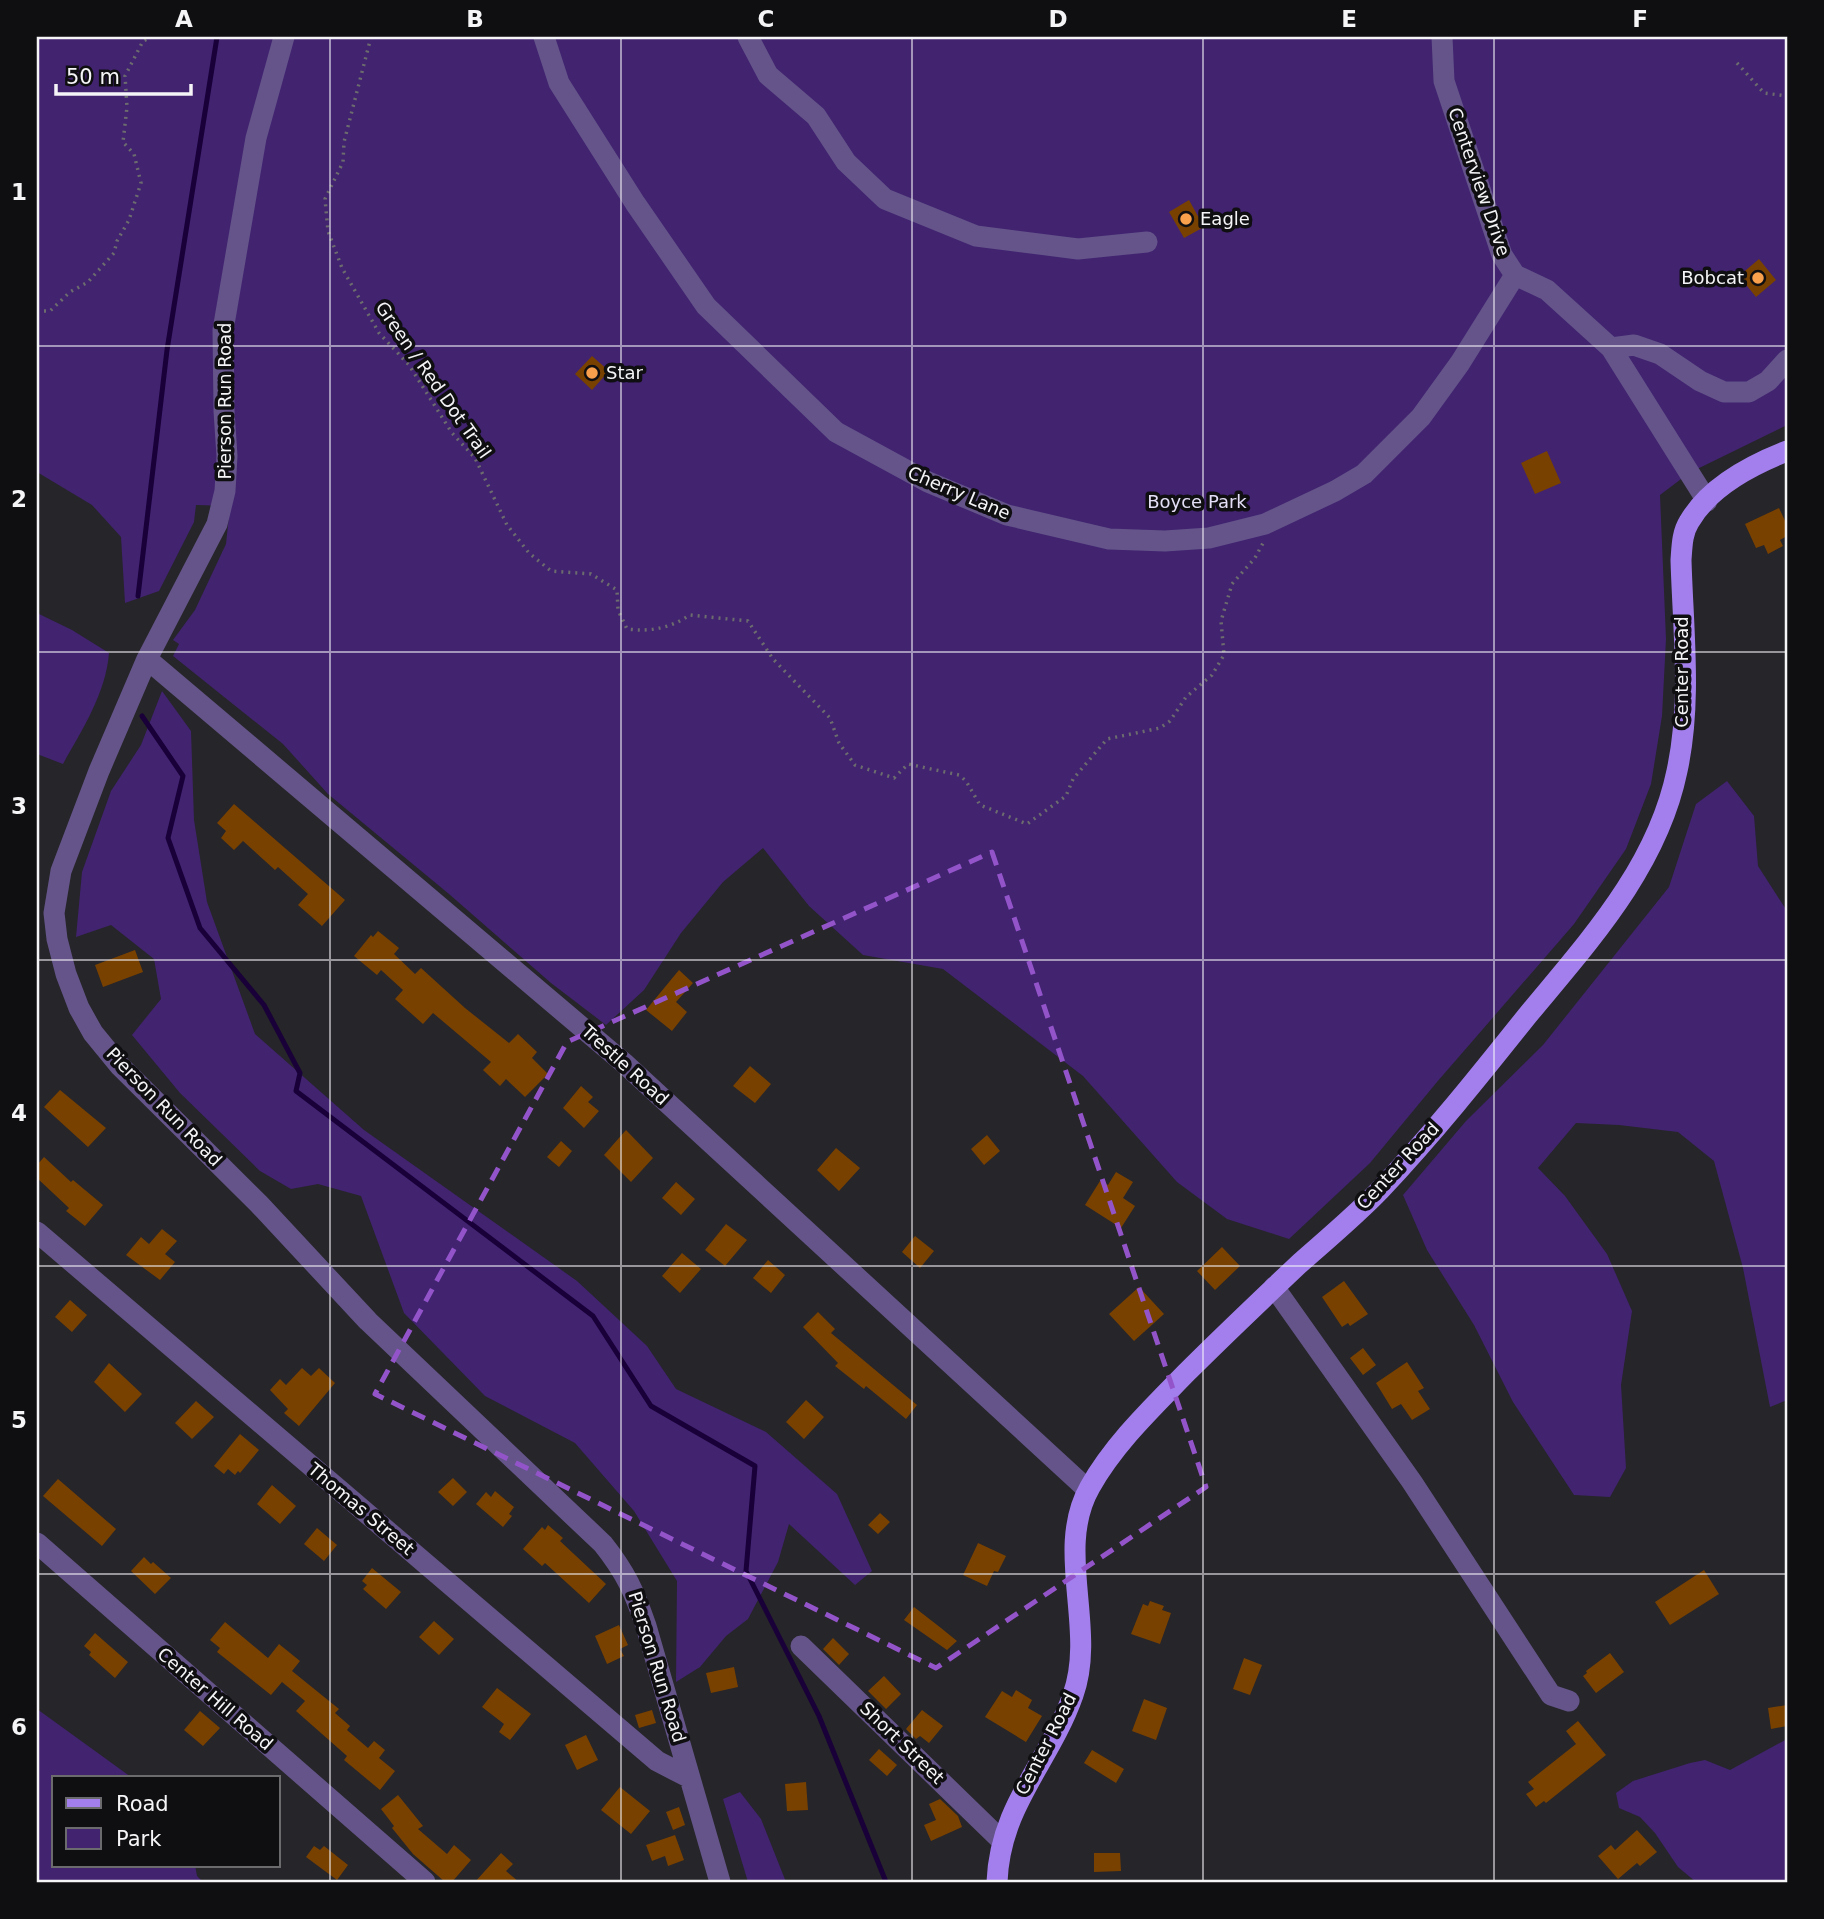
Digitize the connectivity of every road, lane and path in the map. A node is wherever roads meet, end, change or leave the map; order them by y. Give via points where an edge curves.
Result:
1 (152, 37) edge
2 (284, 37) edge
3 (371, 37) edge
4 (544, 37) edge
5 (748, 37) edge
6 (1442, 37) edge
7 (1737, 64) dead end
8 (1787, 96) edge
9 (1147, 242) dead end
10 (1515, 275) junction
11 (37, 311) edge
12 (1611, 348) junction
13 (1787, 360) edge
14 (1787, 451) edge
15 (1707, 501) junction
16 (1276, 519) junction
17 (147, 659) junction
18 (37, 1232) edge
19 (1274, 1287) junction
20 (1088, 1490) junction
21 (37, 1543) edge
22 (801, 1646) dead end
23 (1569, 1701) dead end
24 (690, 1778) junction
25 (1002, 1841) junction
26 (425, 1882) edge
27 (720, 1882) edge
28 (997, 1882) edge

1 - 11 path via 143,41 125,76 123,142 134,154 141,183 129,220 114,253 88,282 50,311
2 - 17 street, Pierson Run Road via 256,138 223,330 225,491 217,524
3 - 16 path, Green / Red Dot Trail via 343,162 325,199 328,232 342,268 379,333 409,365 452,433 475,458 507,526 551,571 591,574 617,590 618,610 626,629 647,632 675,625 690,615 748,621 773,659 830,718 839,743 855,765 894,778 908,764 959,775 980,804 1027,824 1066,796 1073,779 1107,739 1160,728 1186,697 1212,676 1224,655 1221,621 1232,584 1255,558
4 - 16 street, Cherry Lane via 559,83 706,306 836,432 928,482 1007,515 1109,539 1209,538
5 - 9 street via 768,75 816,116 846,162 885,199 976,236 1078,249
6 - 10 street, Centerview Drive via 1444,81 1502,255
7 - 8 path via 1764,93
10 - 12 street, Centerview Drive via 1547,290
10 - 16 street, Cherry Lane via 1421,417 1364,474
12 - 13 street via 1634,345 1660,354 1724,392 1749,392 1768,382
12 - 15 street, Centerview Drive
14 - 15 main road, Center Road via 1732,478
15 - 19 main road, Center Road via 1688,522 1683,539 1685,716 1677,771 1667,809 1633,880 1507,1041 1379,1191
17 - 20 street, Trestle Road via 624,1063
17 - 24 street, Pierson Run Road via 61,872 54,913 57,939 79,1008 121,1066 369,1321 622,1567 646,1626
18 - 24 street, Thomas Street via 657,1761
19 - 20 main road, Center Road via 1164,1395 1113,1451
19 - 23 street via 1412,1482 1550,1695
20 - 25 main road, Center Road via 1074,1553 1082,1653 1074,1692 1020,1794
21 - 26 street, Center Hill Road
22 - 25 street, Short Street
24 - 27 street, Pierson Run Road
25 - 28 main road, Center Road

